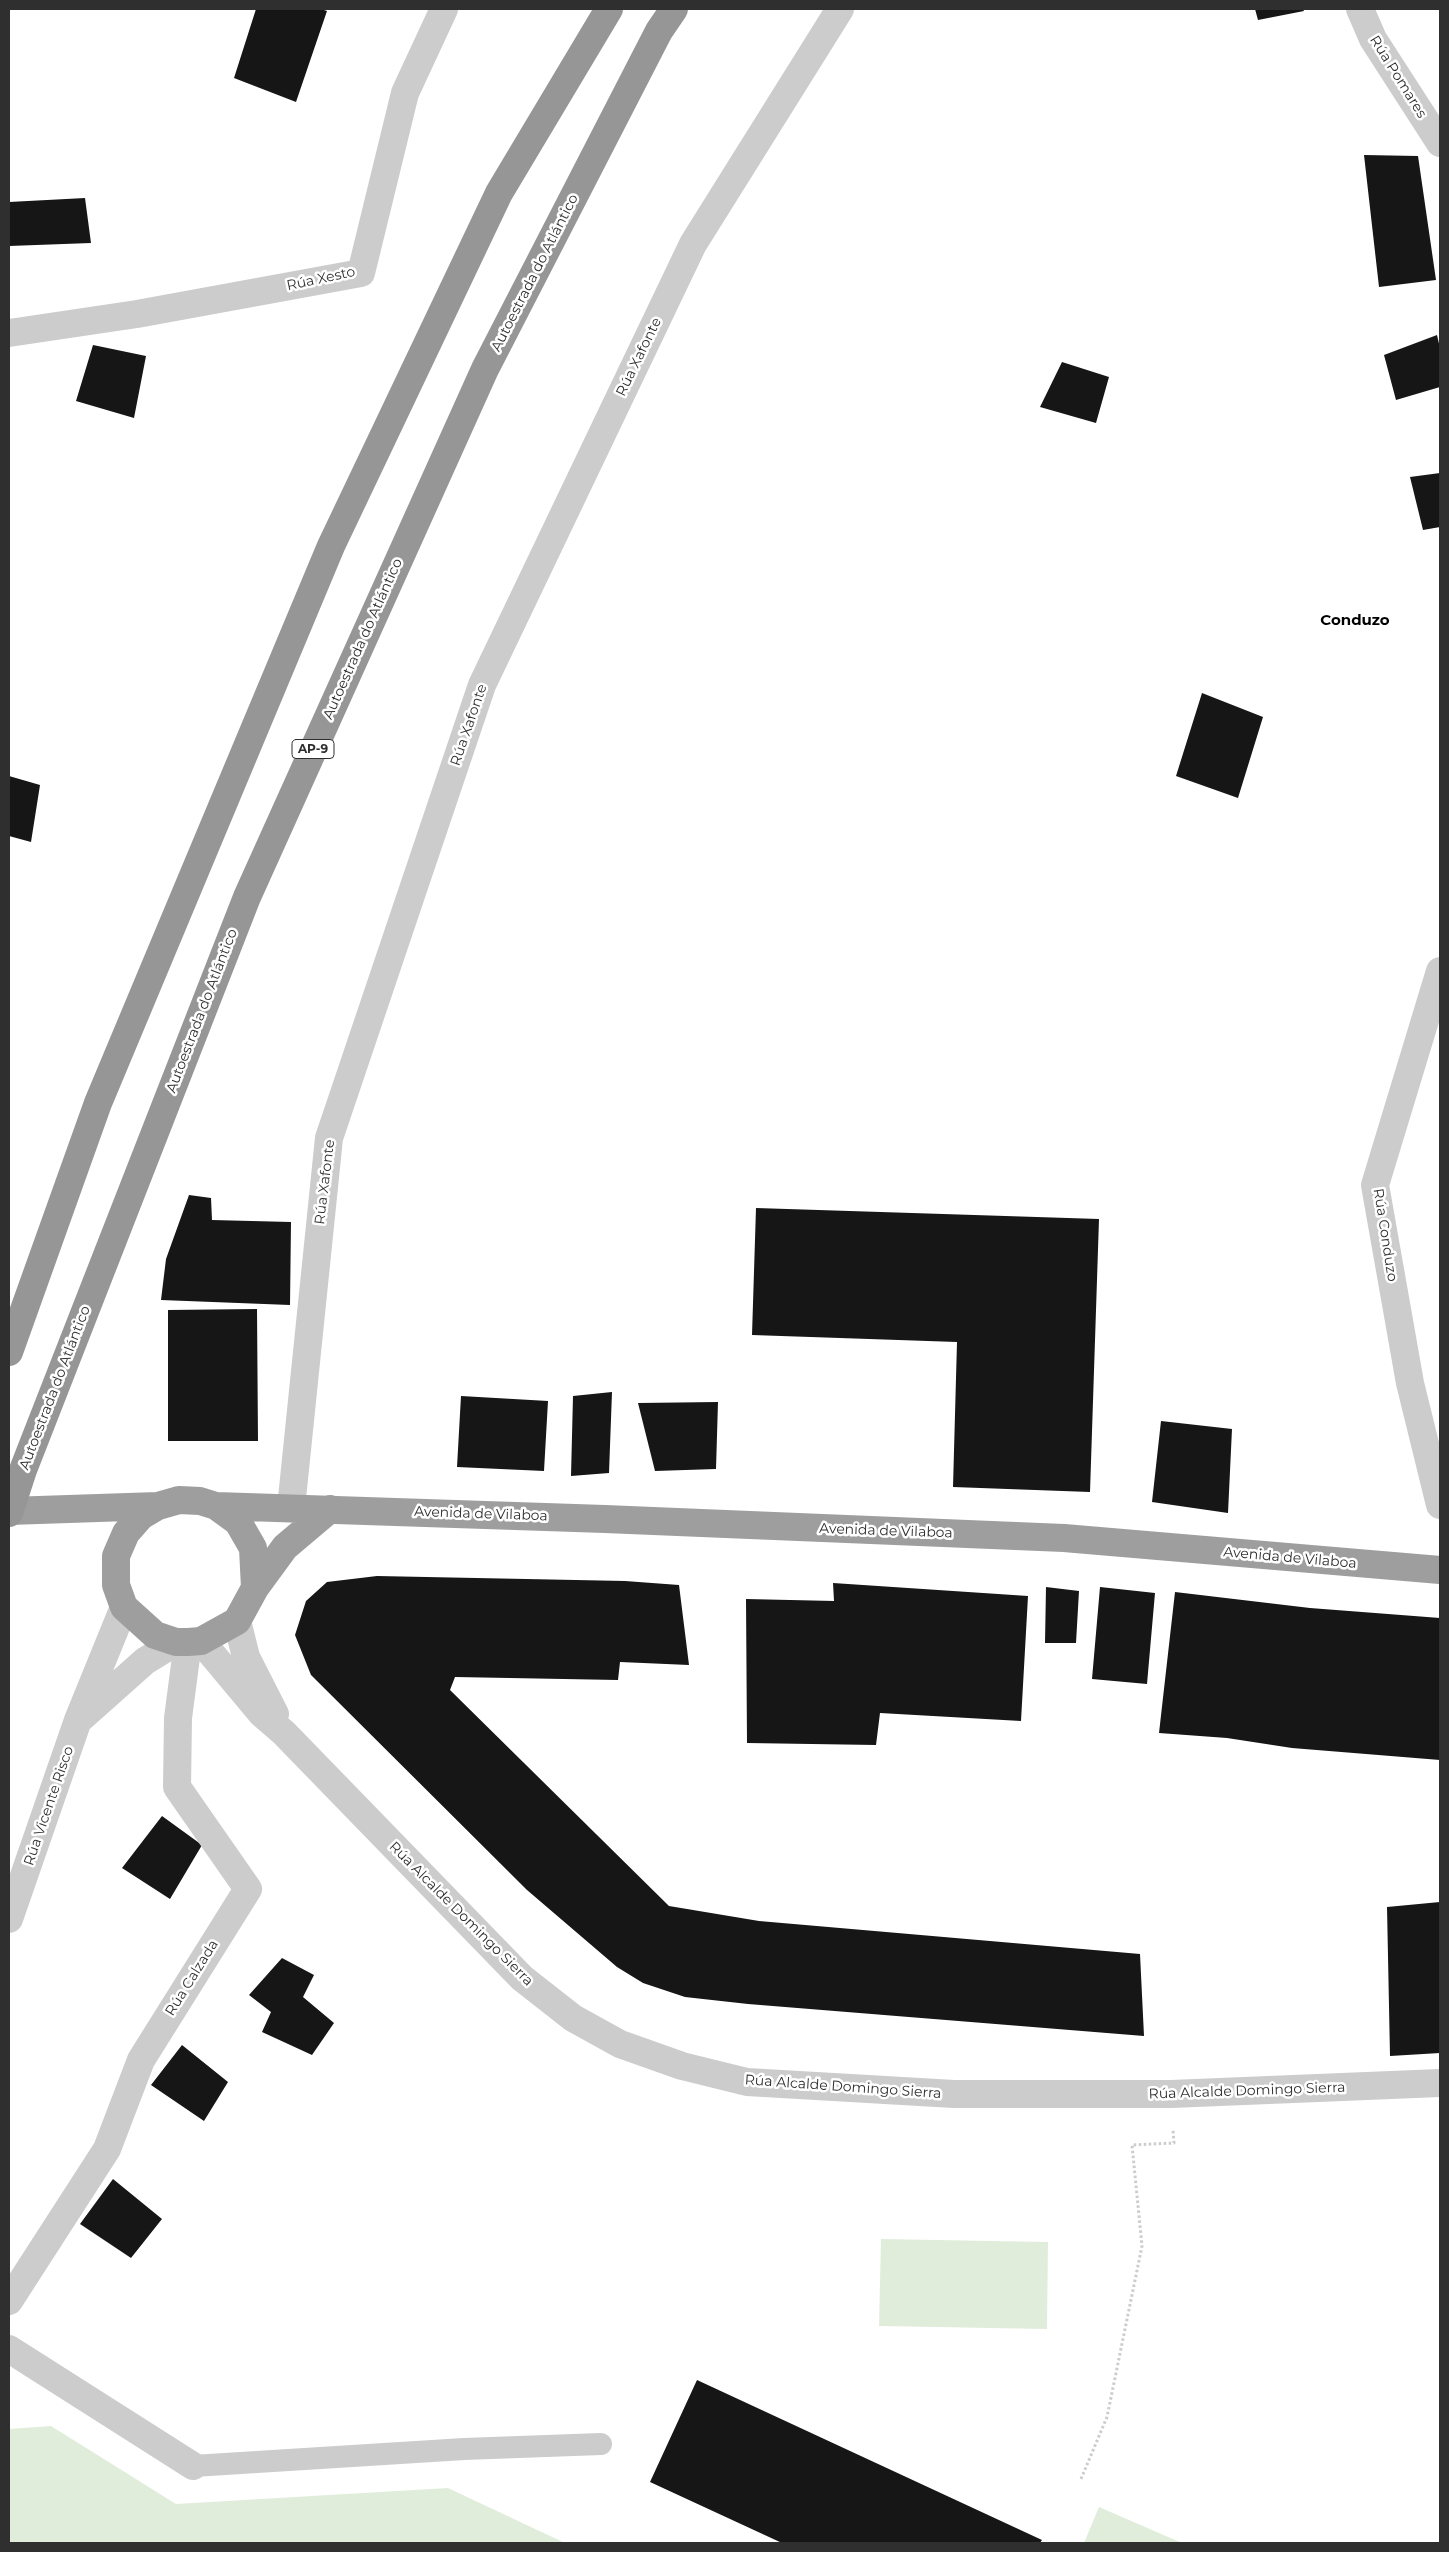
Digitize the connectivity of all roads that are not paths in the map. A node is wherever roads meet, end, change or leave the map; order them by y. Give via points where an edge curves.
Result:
1 (444, 9) edge
2 (610, 9) edge
3 (674, 9) edge
4 (840, 9) edge
5 (1360, 9) edge
6 (1440, 143) edge
7 (9, 333) edge
8 (1440, 971) edge
9 (9, 1352) edge
10 (1440, 1505) edge
11 (158, 1506) junction
12 (216, 1506) junction
13 (291, 1508) junction
14 (330, 1509) junction
15 (65, 1510) junction
16 (9, 1512) edge
17 (126, 1533) junction
18 (1440, 1570) edge
19 (255, 1588) junction
20 (124, 1607) junction
21 (237, 1621) junction
22 (188, 1642) junction
23 (78, 1720) junction
24 (284, 1733) junction
25 (9, 1919) edge
26 (1440, 2083) edge
27 (9, 2302) edge
28 (9, 2349) edge
29 (601, 2444) dead end
30 (193, 2466) joint

1 - 7 street, Rúa Xesto via 405,93 361,273 137,314
2 - 9 highway via 499,193 331,546 98,1103
3 - 16 highway, Autoestrada do Atlántico / AP-9 via 659,31 485,369 247,897
4 - 13 street, Rúa Xafonte via 693,244 482,685 329,1138
5 - 6 street, Rúa Pomares via 1373,39
8 - 10 street, Rúa Conduzo via 1375,1185 1410,1383
11 - 12 highway, Avenida de Vilaboa via 179,1500
11 - 15 highway, Avenida de Vilaboa
11 - 17 highway, Avenida de Vilaboa via 141,1516
12 - 13 highway, Avenida de Vilaboa
12 - 19 highway, Avenida de Vilaboa via 238,1522 253,1548
13 - 14 highway, Avenida de Vilaboa
14 - 18 highway, Avenida de Vilaboa via 1064,1538
14 - 19 highway via 285,1546
15 - 16 highway, Avenida de Vilaboa
15 - 17 highway, Avenida de Vilaboa
17 - 20 highway, Avenida de Vilaboa via 116,1556 116,1585
19 - 21 highway
20 - 22 highway, Avenida de Vilaboa via 155,1635
20 - 23 street, Rúa Vicente Risco
21 - 22 highway
21 - 24 street, Rúa Alcalde Domingo Sierra via 246,1657
22 - 23 street, Rúa Vicente Risco via 145,1661
22 - 24 street, Rúa Alcalde Domingo Sierra
22 - 27 street, Rúa Calzada via 178,1718 177,1787 248,1889 141,2060 107,2148
23 - 25 street, Rúa Vicente Risco
24 - 26 street, Rúa Alcalde Domingo Sierra via 522,1978 573,2018 620,2044 682,2066 747,2082 954,2094 1171,2094
28 - 30 street
29 - 30 lane

